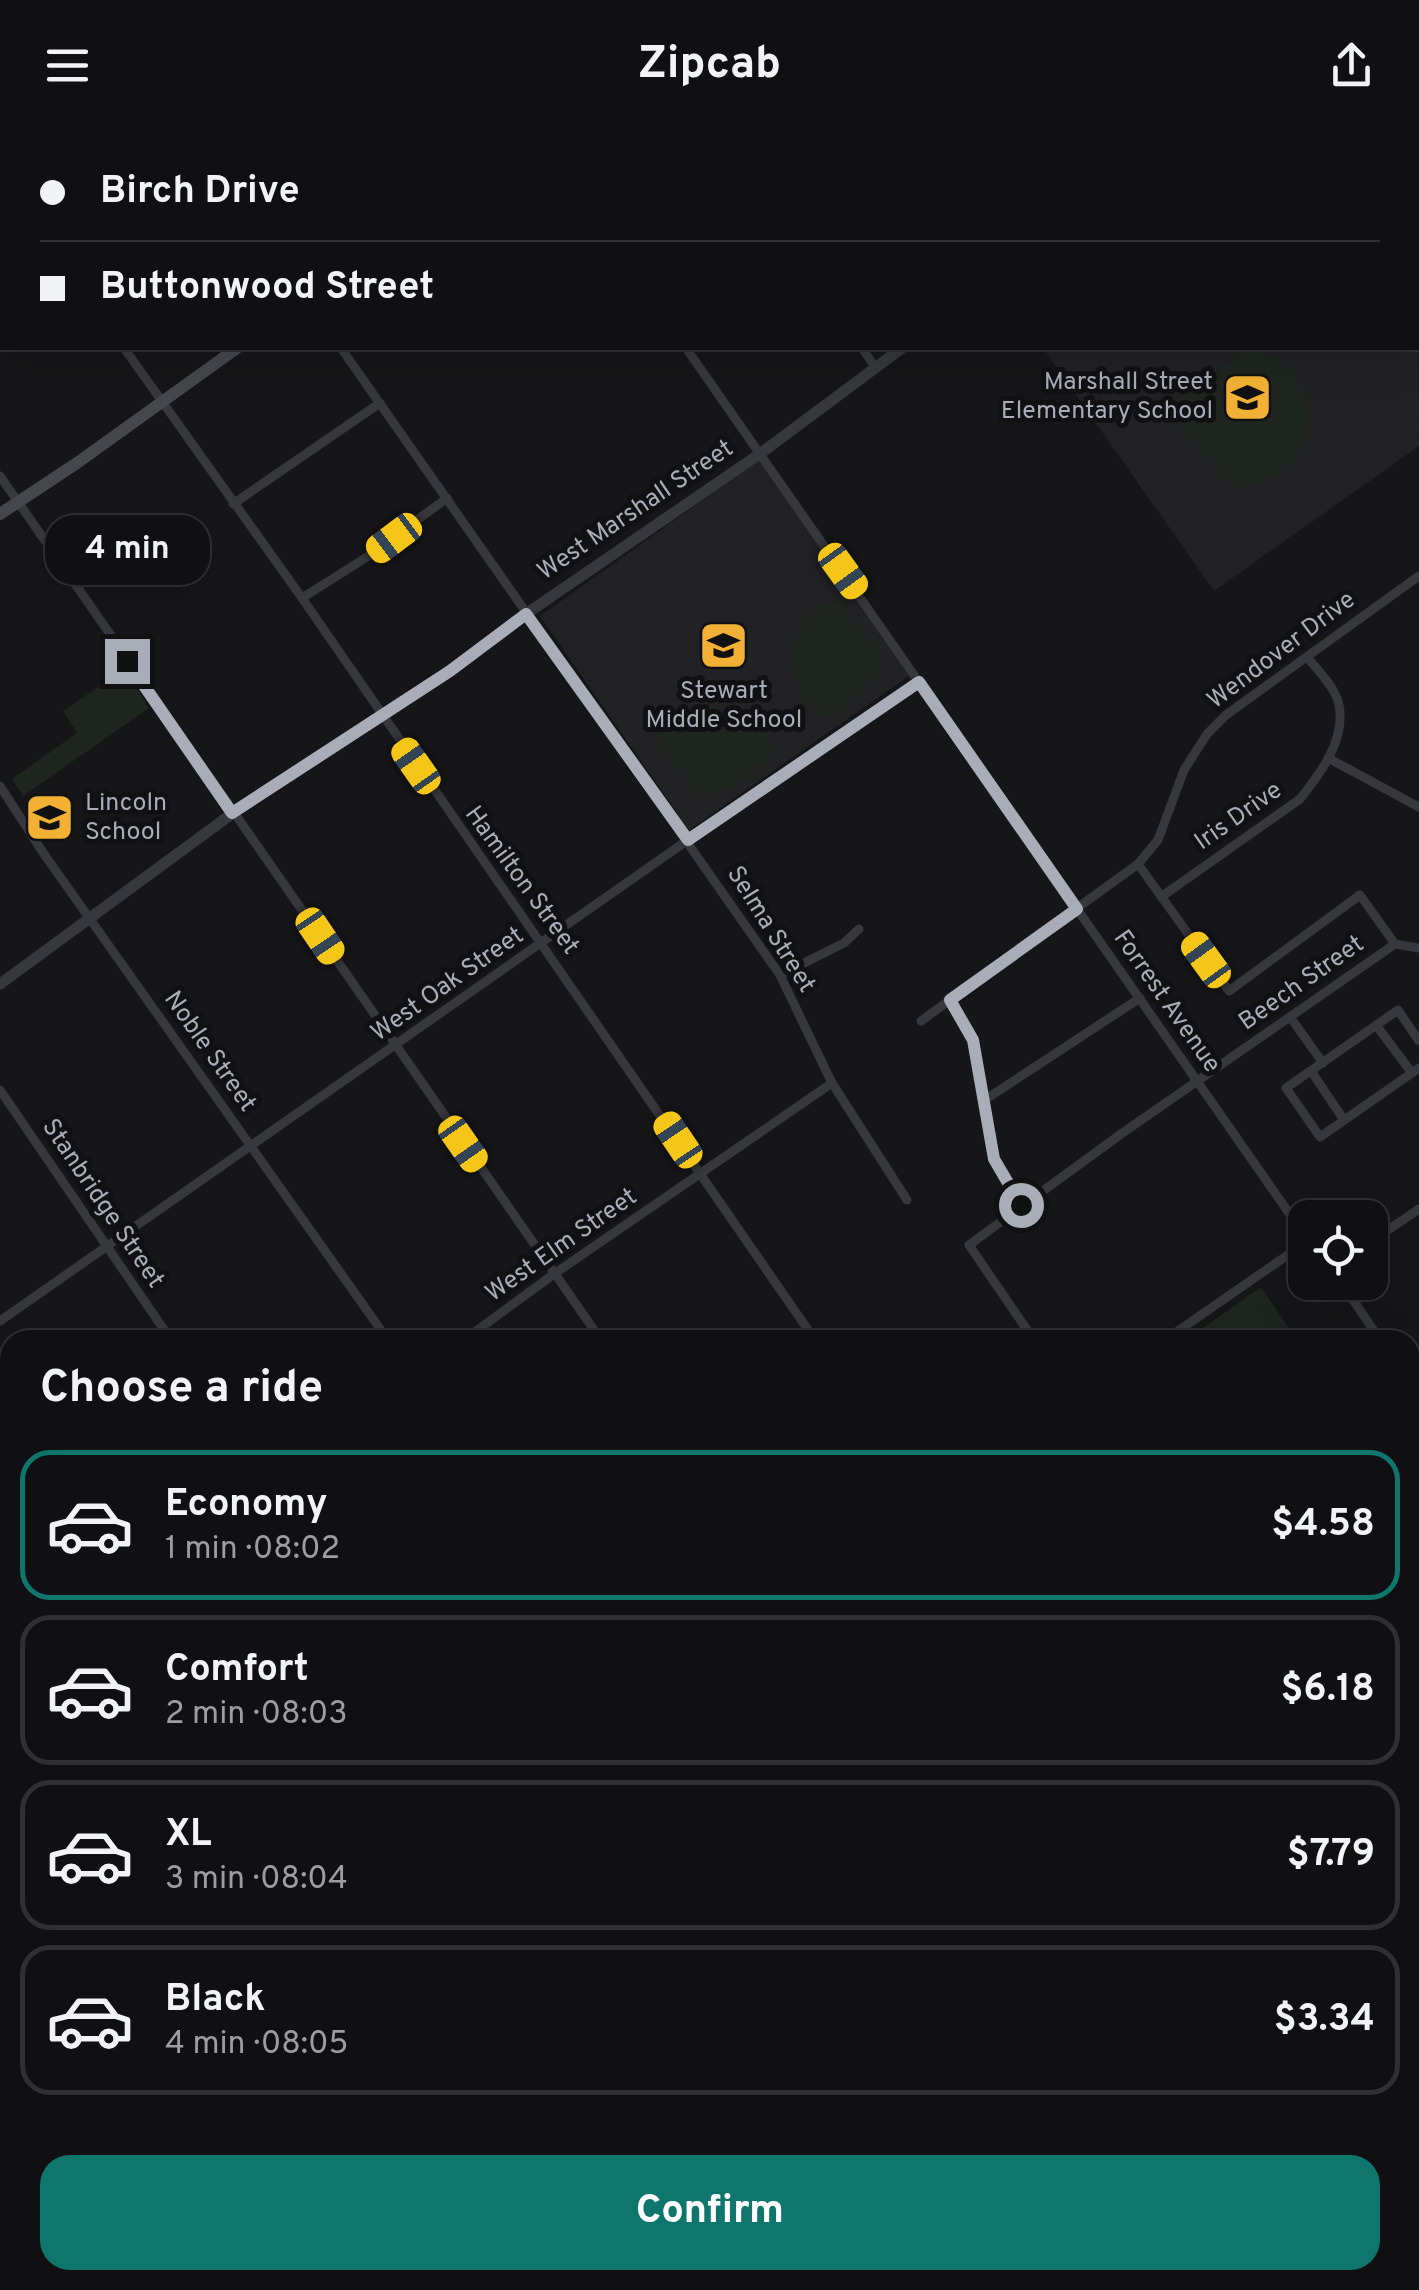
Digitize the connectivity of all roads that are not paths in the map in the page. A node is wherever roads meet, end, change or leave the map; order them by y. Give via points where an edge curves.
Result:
1 (126, 350) edge
2 (234, 350) edge
3 (342, 350) edge
4 (687, 350) edge
5 (863, 350) edge
6 (899, 350) edge
7 (875, 367) junction
8 (165, 400) junction
9 (380, 404) junction
10 (761, 453) junction
11 (0, 476) edge
12 (447, 498) junction
13 (18, 501) junction
14 (233, 504) junction
15 (0, 514) edge
16 (1419, 576) edge
17 (302, 598) junction
18 (526, 614) junction
19 (1308, 658) junction
20 (919, 682) junction
21 (380, 714) junction
22 (1328, 758) junction
23 (0, 786) edge
24 (1419, 807) edge
25 (232, 813) junction
26 (688, 840) junction
27 (1138, 864) junction
28 (1160, 897) junction
29 (1077, 909) junction
30 (91, 918) junction
31 (858, 929) dead end
32 (542, 943) junction
33 (1394, 944) junction
34 (1419, 948) edge
35 (780, 976) junction
36 (0, 984) edge
37 (1140, 998) junction
38 (950, 1000) junction
39 (1290, 1017) junction
40 (920, 1021) dead end
41 (1376, 1026) junction
42 (1419, 1041) edge
43 (395, 1046) junction
44 (1323, 1063) junction
45 (1311, 1071) junction
46 (1415, 1071) edge
47 (1198, 1082) junction
48 (832, 1084) junction
49 (0, 1090) edge
50 (986, 1100) junction
51 (1344, 1120) junction
52 (252, 1146) junction
53 (700, 1173) junction
54 (907, 1200) dead end
55 (1021, 1205) junction
56 (1419, 1210) edge
57 (1288, 1215) edge
58 (1388, 1230) edge
59 (108, 1248) junction
60 (1288, 1252) edge
61 (554, 1274) junction
62 (1353, 1300) edge
63 (0, 1321) edge
64 (164, 1330) edge
65 (381, 1330) edge
66 (478, 1330) edge
67 (594, 1330) edge
68 (808, 1330) edge
69 (1027, 1330) edge
70 (1179, 1330) edge
71 (1373, 1330) edge

1 - 8 street, Hamilton Street
2 - 8 main road
3 - 9 street, Selma Street
4 - 10 street, Forrest Avenue
5 - 7 street
6 - 7 street, West Marshall Street
7 - 10 street, West Marshall Street
8 - 13 main road
8 - 14 street, Hamilton Street
9 - 12 street, Selma Street
9 - 14 street
10 - 18 street, West Marshall Street
10 - 20 street, Forrest Avenue
11 - 13 street
12 - 17 street
12 - 18 street, Selma Street
13 - 15 main road
13 - 25 street
14 - 17 street, Hamilton Street
16 - 19 street, Wendover Drive
17 - 21 street, Hamilton Street
18 - 21 street, West Marshall Street
18 - 26 street, Selma Street
19 - 22 street via 1339,702
19 - 27 street, Wendover Drive via 1207,734 1184,770 1158,840
20 - 26 street, West Oak Street
20 - 29 street, Forrest Avenue
21 - 25 street, West Marshall Street
21 - 32 street, Hamilton Street
22 - 24 street
22 - 28 street, Iris Drive via 1300,799
23 - 30 street, Noble Street
25 - 30 street, West Marshall Street
25 - 43 street
26 - 32 street, West Oak Street
26 - 35 street, Selma Street
27 - 28 street
27 - 29 street, Wendover Drive
28 - 33 street via 1229,991 1360,896
29 - 37 street, Forrest Avenue
29 - 38 street
30 - 36 street, West Marshall Street
30 - 52 street, Noble Street
31 - 35 street
32 - 43 street, West Oak Street
32 - 53 street, Hamilton Street
33 - 34 street, Beech Street
33 - 39 street, Beech Street
35 - 48 street, Selma Street
37 - 47 street, Forrest Avenue
37 - 50 street
38 - 40 street
38 - 50 street via 973,1040
39 - 44 street
39 - 47 street, Beech Street
41 - 42 street via 1398,1010
41 - 44 street
41 - 46 street
43 - 52 street, West Oak Street
43 - 61 street
44 - 45 street
45 - 51 street
45 - 51 street via 1286,1088 1320,1137
46 - 51 street
47 - 55 street, Beech Street
47 - 57 street, Forrest Avenue
48 - 53 street, West Elm Street
48 - 54 street, Selma Street
49 - 59 street, Stanbridge Street
50 - 55 street via 994,1159
52 - 59 street, West Oak Street
52 - 65 street, Noble Street
53 - 61 street, West Elm Street
53 - 68 street, Hamilton Street
55 - 69 street, Beech Street via 969,1245
56 - 58 street
59 - 63 street, West Oak Street
59 - 64 street, Stanbridge Street
60 - 70 street
61 - 66 street, West Elm Street
61 - 67 street
62 - 71 street

